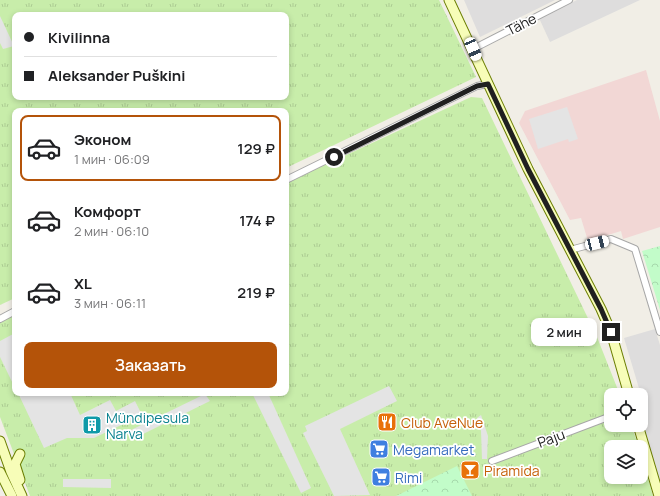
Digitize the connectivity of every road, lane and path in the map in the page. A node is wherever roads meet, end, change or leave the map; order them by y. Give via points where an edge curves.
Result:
1 (449, 0) edge
2 (569, 0) edge
3 (473, 49) junction
4 (488, 84) junction
5 (289, 179) edge
6 (570, 250) junction
7 (12, 313) edge
8 (0, 319) edge
9 (660, 332) edge
10 (627, 388) edge
11 (604, 419) edge
12 (640, 432) edge
13 (0, 441) edge
14 (20, 454) dead end
15 (3, 459) edge
16 (492, 461) dead end
17 (0, 472) edge
18 (12, 496) edge
19 (22, 496) edge
20 (26, 496) edge
21 (659, 496) edge

1 - 3 main road
2 - 3 street, Tähe
3 - 4 main road
4 - 5 street via 477,86
4 - 6 main road
6 - 9 street via 611,239 635,249
6 - 10 main road via 611,332
7 - 8 street
11 - 16 street, Paju
12 - 21 main road
13 - 15 main road
14 - 20 main road via 15,464
15 - 19 main road
17 - 18 main road

